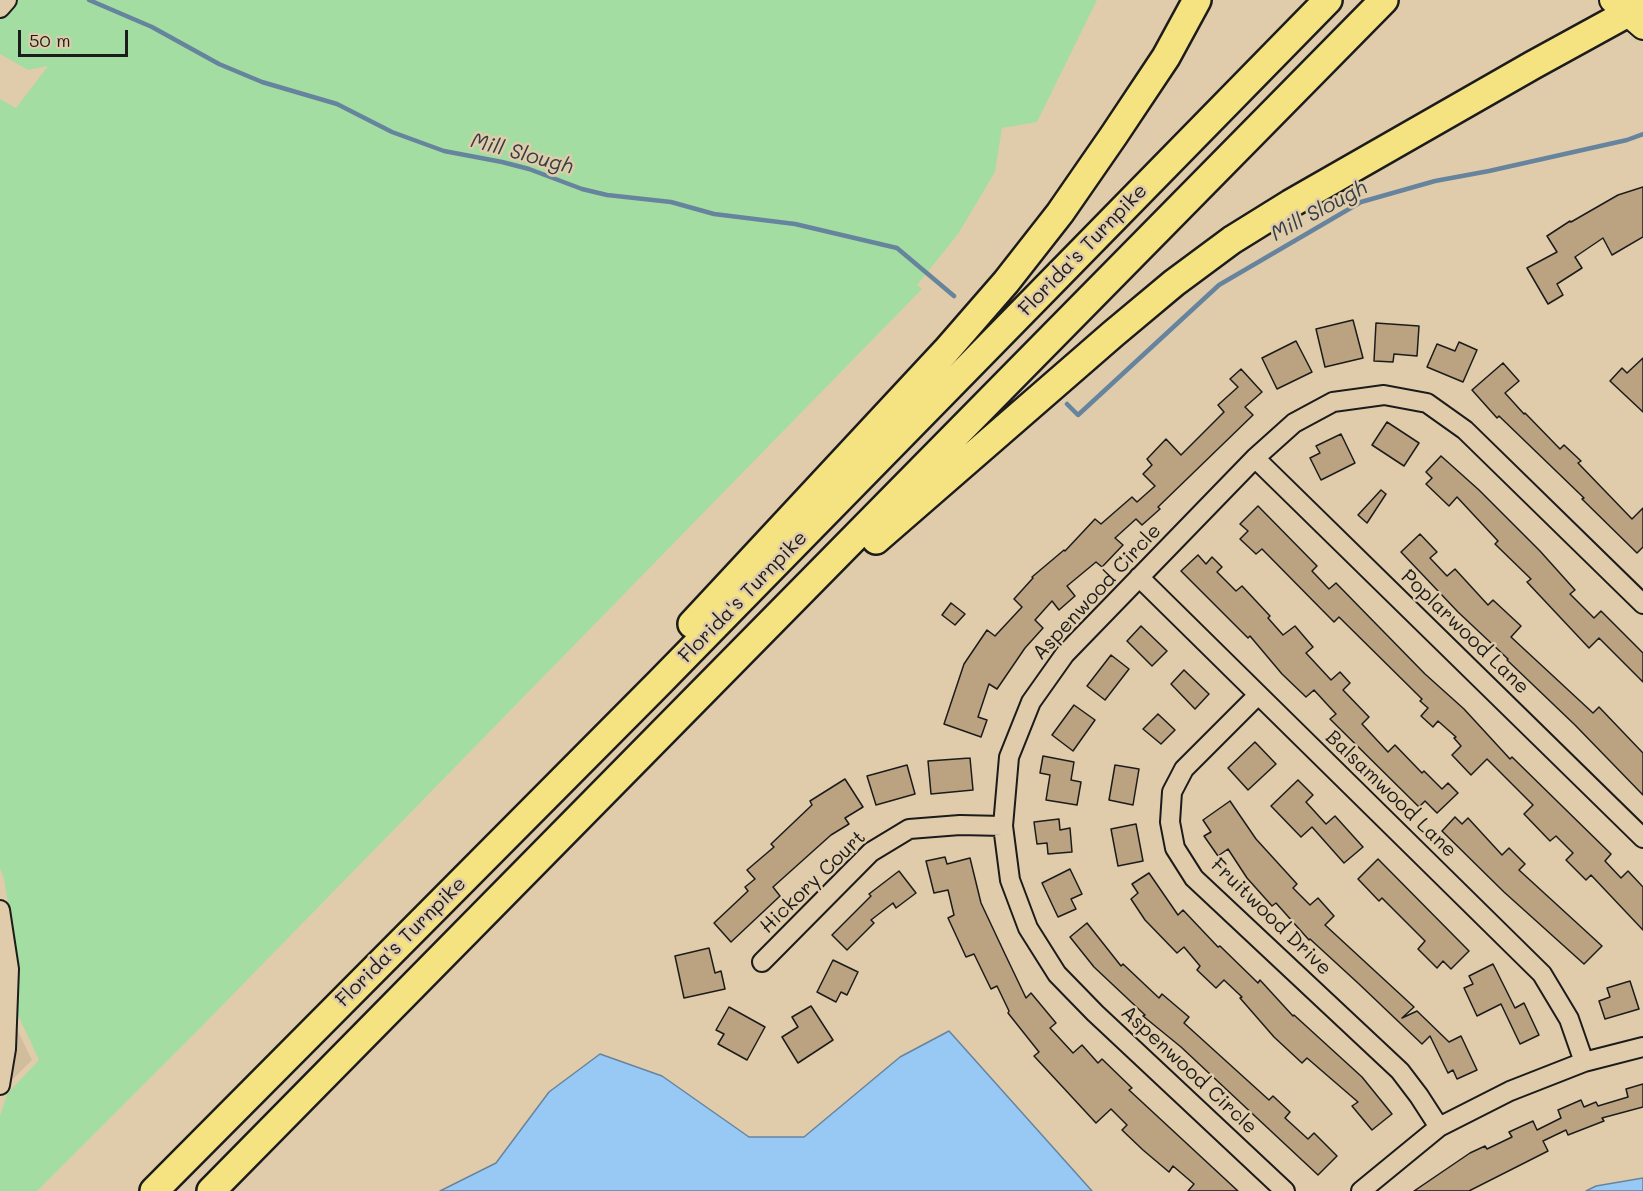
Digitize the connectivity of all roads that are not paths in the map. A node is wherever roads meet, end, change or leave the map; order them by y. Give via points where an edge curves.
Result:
1 (7, 0) edge
2 (1197, 0) edge
3 (1328, 0) edge
4 (1384, 0) edge
5 (0, 8) edge
6 (1630, 10) edge
7 (1255, 458) junction
8 (1139, 577) junction
9 (1643, 604) edge
10 (763, 631) junction
11 (1258, 695) junction
12 (1003, 826) junction
13 (1643, 838) edge
14 (0, 910) edge
15 (412, 931) junction
16 (762, 962) dead end
17 (1643, 1047) edge
18 (1584, 1062) junction
19 (0, 1085) edge
20 (1439, 1127) junction
21 (154, 1191) edge
22 (211, 1191) edge
23 (1285, 1191) edge
24 (1361, 1191) edge

1 - 5 street
2 - 15 highway via 1166,57 1114,135 1006,282
3 - 15 highway, Florida's Turnpike
4 - 10 highway, Florida's Turnpike
6 - 10 highway via 1233,240 1174,283 840,570
7 - 8 street, Aspenwood Circle
7 - 9 street, Aspenwood Circle via 1294,423 1333,402 1384,395 1426,403 1465,430
7 - 13 street, Poplarwood Lane
8 - 11 street, Balsamwood Lane
8 - 12 street, Aspenwood Circle via 1065,654 1031,702 1009,758
10 - 22 highway, Florida's Turnpike
11 - 18 street, Balsamwood Lane via 1542,974 1569,1019
11 - 20 street, Fruitwood Drive via 1184,769 1172,792 1170,822 1175,848 1194,878 1400,1071
12 - 16 street, Hickory Court via 909,829 871,852
12 - 23 street, Aspenwood Circle via 1010,880 1028,928 1057,974
14 - 19 street via 9,969 6,1050
15 - 21 highway, Florida's Turnpike
17 - 18 street
18 - 20 street via 1510,1090
20 - 24 street

